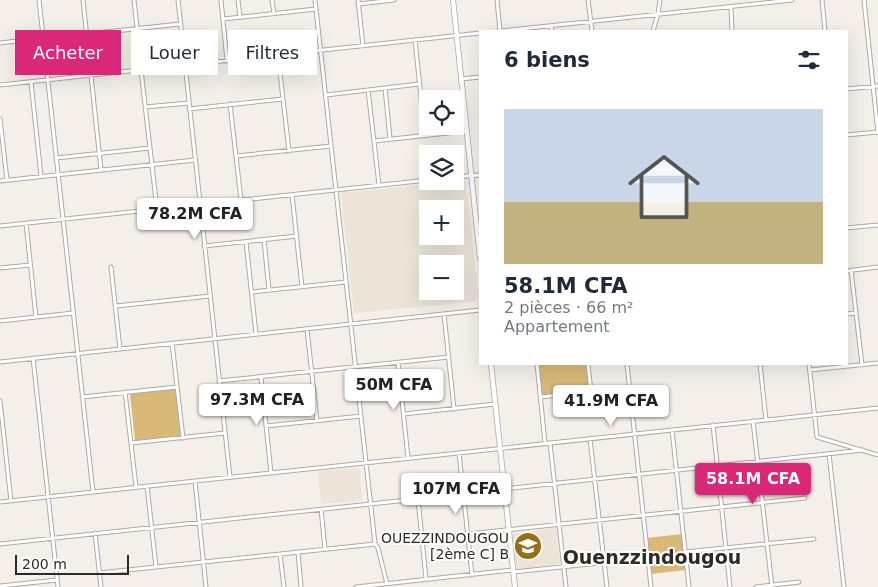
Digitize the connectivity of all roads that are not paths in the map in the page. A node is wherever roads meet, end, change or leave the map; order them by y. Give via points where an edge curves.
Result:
1 (39, 0) edge
2 (83, 0) edge
3 (134, 0) edge
4 (178, 0) edge
5 (221, 0) edge
6 (238, 0) edge
7 (272, 0) edge
8 (315, 0) edge
9 (394, 0) edge
10 (452, 0) edge
11 (496, 0) edge
12 (588, 0) edge
13 (660, 0) edge
14 (742, 0) edge
15 (792, 0) edge
16 (822, 0) edge
17 (864, 0) edge
18 (770, 1) edge
19 (358, 2) edge
20 (742, 5) junction
21 (731, 6) junction
22 (316, 9) junction
23 (274, 13) junction
24 (658, 14) junction
25 (240, 17) junction
26 (223, 19) junction
27 (591, 22) junction
28 (180, 24) junction
29 (551, 26) junction
30 (137, 28) junction
31 (42, 30) edge
32 (87, 30) edge
33 (120, 30) edge
34 (181, 30) edge
35 (500, 30) edge
36 (510, 30) edge
37 (552, 30) edge
38 (592, 30) edge
39 (653, 30) edge
40 (732, 30) edge
41 (825, 30) edge
42 (479, 34) edge
43 (456, 36) junction
44 (0, 38) edge
45 (414, 40) junction
46 (15, 41) edge
47 (0, 43) edge
48 (363, 46) junction
49 (317, 50) edge
50 (321, 50) junction
51 (227, 61) joint
52 (218, 62) edge
53 (47, 75) edge
54 (91, 75) joint
55 (142, 75) edge
56 (186, 75) edge
57 (280, 75) edge
58 (479, 77) edge
59 (461, 79) junction
60 (48, 80) junction
61 (31, 82) junction
62 (419, 84) junction
63 (0, 85) edge
64 (878, 86) edge
65 (873, 87) junction
66 (385, 88) junction
67 (368, 90) junction
68 (420, 90) edge
69 (848, 90) edge
70 (326, 94) junction
71 (283, 99) junction
72 (189, 103) junction
73 (230, 104) junction
74 (146, 107) junction
75 (189, 109) junction
76 (0, 118) edge
77 (466, 131) joint
78 (878, 132) edge
79 (425, 135) edge
80 (848, 135) edge
81 (390, 139) junction
82 (374, 140) junction
83 (331, 146) junction
84 (150, 148) junction
85 (289, 150) junction
86 (100, 153) junction
87 (236, 156) junction
88 (56, 158) junction
89 (195, 160) junction
90 (152, 164) junction
91 (102, 170) junction
92 (58, 174) junction
93 (479, 174) edge
94 (41, 176) junction
95 (464, 176) edge
96 (471, 176) junction
97 (0, 180) edge
98 (7, 180) junction
99 (419, 181) edge
100 (379, 185) junction
101 (336, 190) junction
102 (292, 195) junction
103 (241, 200) junction
104 (200, 204) junction
105 (157, 209) junction
106 (478, 216) edge
107 (63, 219) junction
108 (26, 223) junction
109 (878, 225) edge
110 (0, 226) edge
111 (848, 228) edge
112 (297, 236) junction
113 (479, 237) edge
114 (264, 240) junction
115 (246, 242) junction
116 (204, 246) junction
117 (30, 265) junction
118 (111, 267) dead end
119 (878, 267) edge
120 (0, 268) edge
121 (851, 270) junction
122 (848, 271) edge
123 (346, 282) junction
124 (302, 287) junction
125 (269, 290) junction
126 (252, 292) junction
127 (210, 296) junction
128 (116, 306) junction
129 (479, 310) edge
130 (73, 313) junction
131 (856, 313) junction
132 (444, 314) junction
133 (848, 314) edge
134 (36, 317) junction
135 (0, 321) edge
136 (351, 324) junction
137 (307, 329) junction
138 (256, 334) junction
139 (214, 339) junction
140 (172, 343) junction
141 (120, 349) junction
142 (77, 353) junction
143 (448, 357) junction
144 (33, 358) junction
145 (0, 362) edge
146 (398, 362) junction
147 (878, 363) edge
148 (862, 364) junction
149 (491, 365) edge
150 (537, 365) edge
151 (588, 365) edge
152 (626, 365) edge
153 (760, 365) edge
154 (809, 365) edge
155 (356, 367) junction
156 (810, 370) junction
157 (312, 371) junction
158 (261, 377) junction
159 (219, 381) junction
160 (177, 387) junction
161 (629, 388) junction
162 (126, 392) junction
163 (591, 392) junction
164 (82, 397) junction
165 (540, 397) junction
166 (0, 401) edge
167 (496, 404) junction
168 (878, 408) edge
169 (454, 409) junction
170 (404, 414) junction
171 (815, 414) junction
172 (361, 416) junction
173 (766, 420) junction
174 (317, 421) junction
175 (754, 421) junction
176 (713, 425) junction
177 (266, 426) junction
178 (672, 430) junction
179 (225, 433) junction
180 (634, 434) junction
181 (183, 438) junction
182 (590, 439) junction
183 (131, 443) junction
184 (545, 443) junction
185 (550, 443) junction
186 (500, 448) junction
187 (864, 450) junction
188 (459, 453) junction
189 (829, 454) junction
190 (878, 455) edge
191 (408, 458) junction
192 (758, 462) junction
193 (366, 463) junction
194 (717, 466) junction
195 (676, 470) junction
196 (271, 473) junction
197 (639, 474) junction
198 (230, 477) junction
199 (595, 479) junction
200 (195, 481) junction
201 (555, 484) junction
202 (147, 486) junction
203 (136, 487) junction
204 (504, 489) junction
205 (92, 492) junction
206 (463, 494) junction
207 (48, 497) junction
208 (805, 498) dead end
209 (418, 499) junction
210 (11, 501) junction
211 (0, 502) edge
212 (762, 503) junction
213 (371, 504) junction
214 (722, 507) junction
215 (321, 509) junction
216 (680, 511) junction
217 (643, 515) junction
218 (599, 520) junction
219 (199, 522) junction
220 (559, 524) junction
221 (151, 527) junction
222 (509, 530) junction
223 (95, 534) junction
224 (468, 534) junction
225 (52, 538) junction
226 (814, 538) dead end
227 (422, 539) junction
228 (0, 544) edge
229 (375, 544) junction
230 (767, 544) junction
231 (726, 548) junction
232 (325, 549) junction
233 (298, 552) junction
234 (685, 552) junction
235 (280, 554) junction
236 (648, 558) junction
237 (204, 562) junction
238 (604, 562) junction
239 (156, 567) junction
240 (564, 567) junction
241 (513, 571) junction
242 (100, 573) junction
243 (472, 574) junction
244 (426, 579) junction
245 (57, 580) junction
246 (799, 582) dead end
247 (387, 584) junction
248 (0, 586) edge
249 (14, 586) edge
250 (771, 586) edge
251 (58, 587) edge
252 (101, 587) edge
253 (206, 587) edge
254 (284, 587) edge
255 (302, 587) edge
256 (356, 587) edge
257 (515, 587) edge
258 (566, 587) edge
259 (607, 587) edge
260 (651, 587) edge
261 (689, 587) edge
262 (730, 587) edge
263 (756, 587) edge
264 (844, 587) edge

1 - 31 street
2 - 32 street
3 - 30 street
4 - 28 street
5 - 26 street
6 - 25 street
7 - 23 street
8 - 22 street
9 - 19 street
10 - 43 street
11 - 35 street
12 - 27 street
13 - 24 street
14 - 20 street
15 - 18 street
16 - 41 street
17 - 65 street
18 - 20 street
19 - 48 street
20 - 21 street
21 - 24 street
21 - 40 street
22 - 23 street
22 - 50 street
23 - 25 street
24 - 27 street
24 - 39 street
25 - 26 street
26 - 51 street
27 - 29 street
27 - 38 street
28 - 30 street
28 - 34 street
29 - 36 street
29 - 37 street
30 - 33 street
42 - 43 street
43 - 45 street
43 - 59 street
44 - 47 street
45 - 48 street
45 - 62 street
46 - 47 street
48 - 50 street
49 - 50 street
50 - 70 street
51 - 52 street
53 - 60 street
54 - 60 street
54 - 86 street
55 - 74 street
56 - 72 street
57 - 71 street
58 - 59 street
59 - 77 street
60 - 61 street
60 - 88 street
61 - 63 street
61 - 94 street
62 - 66 street
62 - 68 street
64 - 65 street
65 - 69 street
65 - 78 street
66 - 67 street
66 - 81 street
67 - 70 street
67 - 82 street
70 - 83 street
71 - 73 street
71 - 85 street
72 - 74 street
72 - 75 street
73 - 75 street
73 - 87 street
74 - 84 street
75 - 89 street
76 - 98 street
77 - 96 street
78 - 80 street
79 - 81 street
81 - 82 street
82 - 100 street
83 - 85 street
83 - 101 street
84 - 86 street
84 - 90 street
85 - 87 street
86 - 88 street
86 - 91 street
87 - 103 street
88 - 92 street
89 - 90 street
89 - 104 street
90 - 91 street
90 - 105 street
91 - 92 street
92 - 94 street
92 - 107 street
93 - 96 street
94 - 98 street
95 - 96 street
96 - 106 street
97 - 98 street
99 - 100 street
100 - 101 street
101 - 102 street
101 - 123 street
102 - 103 street
102 - 112 street
103 - 104 street
104 - 105 street
104 - 116 street
105 - 107 street
106 - 113 street
107 - 108 street
107 - 130 street
108 - 110 street
108 - 117 street
109 - 111 street
112 - 114 street
112 - 124 street
114 - 115 street
114 - 125 street
115 - 116 street
115 - 126 street
116 - 127 street
117 - 120 street
117 - 134 street
118 - 128 street
119 - 121 street
121 - 122 street
121 - 131 street
123 - 124 street
123 - 136 street
124 - 125 street
125 - 126 street
126 - 138 street
127 - 128 street
127 - 139 street
128 - 141 street
129 - 132 street
130 - 134 street
130 - 142 street
131 - 133 street
131 - 148 street
132 - 136 street
132 - 143 street
134 - 135 street
136 - 137 street
136 - 155 street
137 - 138 street
137 - 157 street
138 - 139 street
139 - 140 street
139 - 159 street
140 - 141 street
140 - 160 street
141 - 142 street
142 - 144 street
142 - 164 street
143 - 146 street
143 - 169 street
144 - 145 street
144 - 207 street
146 - 155 street
146 - 170 street
147 - 148 street
148 - 156 street
149 - 167 street
150 - 165 street
151 - 163 street
152 - 161 street
153 - 173 street
154 - 156 street
155 - 157 street
155 - 172 street
156 - 171 street
157 - 158 street
157 - 174 street
158 - 159 street
158 - 177 street
159 - 179 street
160 - 162 street
160 - 181 street
161 - 163 street
161 - 180 street
162 - 164 street
162 - 183 street
163 - 165 street
164 - 205 street
165 - 184 street
166 - 210 street
167 - 169 street
167 - 186 street
168 - 171 street
169 - 170 street
170 - 191 street
171 - 173 street
171 - 187 street via 817,437
172 - 174 street
172 - 193 street
173 - 175 street
174 - 177 street
175 - 176 street
175 - 192 street
176 - 178 street
176 - 194 street
177 - 196 street
178 - 180 street
178 - 195 street
179 - 181 street
179 - 198 street
180 - 182 street
180 - 197 street
181 - 183 street
182 - 185 street
182 - 199 street
183 - 203 street
184 - 185 street
184 - 186 street
185 - 201 street
186 - 188 street
186 - 204 street
187 - 189 street
187 - 190 street
188 - 191 street
188 - 206 street
189 - 192 street
189 - 264 street
191 - 193 street
192 - 194 street
192 - 212 street
193 - 196 street
193 - 213 street
194 - 195 street
194 - 214 street
195 - 197 street
195 - 216 street
196 - 198 street
197 - 199 street
197 - 217 street
198 - 200 street
199 - 201 street
199 - 218 street
200 - 202 street
200 - 219 street
201 - 204 street
201 - 220 street
202 - 203 street
202 - 221 street
203 - 205 street
204 - 222 street
205 - 207 street
206 - 209 street
206 - 224 street
207 - 210 street
207 - 225 street
208 - 212 street
209 - 213 street
209 - 227 street
210 - 211 street
212 - 214 street
212 - 230 street
213 - 215 street
213 - 229 street
214 - 216 street
214 - 231 street
215 - 219 street
215 - 232 street
216 - 217 street
216 - 234 street
217 - 218 street
217 - 236 street
218 - 220 street
218 - 238 street
219 - 221 street
219 - 237 street
220 - 222 street
220 - 240 street
221 - 223 street
221 - 239 street
222 - 224 street
222 - 241 street
223 - 225 street
223 - 242 street
224 - 227 street
224 - 243 street
225 - 228 street
225 - 245 street
226 - 230 street
227 - 244 street
229 - 232 street
229 - 247 street
230 - 231 street
230 - 250 street
231 - 234 street
231 - 262 street
232 - 233 street
233 - 235 street
233 - 255 street
234 - 261 street
235 - 237 street
235 - 254 street
236 - 238 street
236 - 260 street
237 - 239 street
237 - 253 street
238 - 240 street
238 - 259 street
239 - 242 street
240 - 241 street
240 - 258 street
241 - 243 street
241 - 257 street
242 - 252 street
243 - 244 street
244 - 247 street
245 - 249 street
245 - 251 street
246 - 250 street
247 - 256 street
248 - 249 street
250 - 263 street

